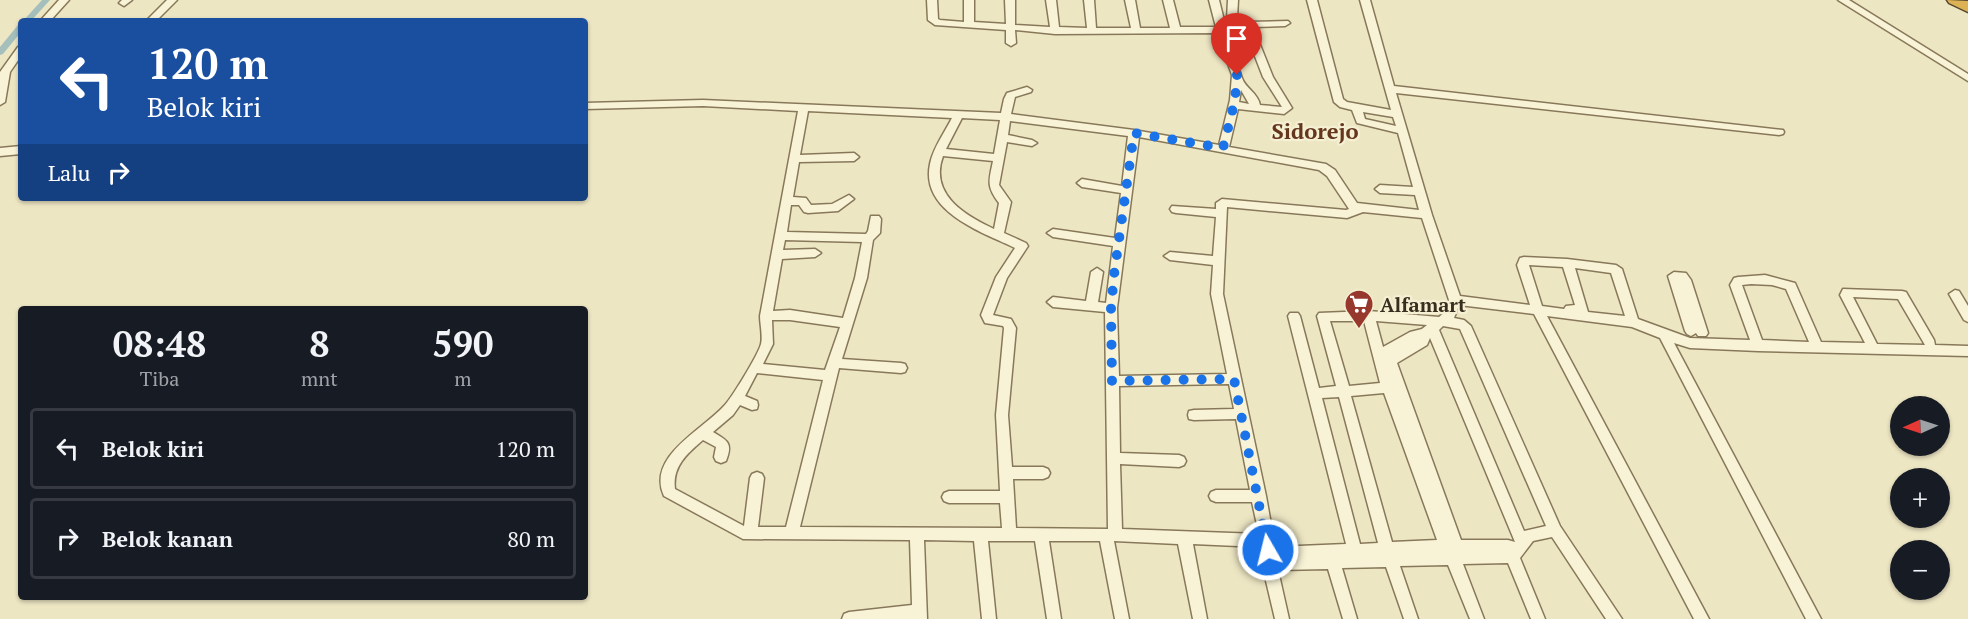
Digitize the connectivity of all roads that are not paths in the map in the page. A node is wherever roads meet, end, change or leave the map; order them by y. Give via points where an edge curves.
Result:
1 (64, 0) edge
2 (172, 0) edge
3 (932, 0) edge
4 (969, 0) edge
5 (1010, 0) edge
6 (1051, 0) edge
7 (1089, 0) edge
8 (1130, 0) edge
9 (1168, 0) edge
10 (1214, 0) edge
11 (1233, 0) edge
12 (1312, 0) edge
13 (1365, 0) edge
14 (1843, 0) edge
15 (1955, 0) edge
16 (1968, 7) edge
17 (48, 18) edge
18 (154, 18) edge
19 (1218, 18) junction
20 (1232, 20) junction
21 (1285, 23) dead end
22 (969, 25) junction
23 (1247, 25) junction
24 (1011, 28) junction
25 (1221, 30) junction
26 (1055, 31) junction
27 (1092, 31) junction
28 (1136, 31) junction
29 (1176, 31) junction
30 (1011, 43) dead end
31 (18, 53) edge
32 (18, 67) edge
33 (6, 68) junction
34 (1968, 78) edge
35 (1237, 79) junction
36 (1392, 89) junction
37 (1027, 90) dead end
38 (0, 102) edge
39 (1233, 105) junction
40 (588, 106) edge
41 (1356, 107) junction
42 (1255, 108) junction
43 (803, 109) junction
44 (956, 113) junction
45 (1399, 115) junction
46 (1006, 117) junction
47 (1403, 131) junction
48 (1779, 132) dead end
49 (1134, 133) junction
50 (1003, 138) junction
51 (1032, 143) dead end
52 (1223, 148) junction
53 (18, 149) edge
54 (0, 152) edge
55 (940, 152) junction
56 (854, 157) dead end
57 (999, 158) junction
58 (794, 159) junction
59 (1082, 183) dead end
60 (1380, 189) dead end
61 (1126, 190) junction
62 (1419, 191) junction
63 (849, 199) dead end
64 (786, 201) junction
65 (1176, 209) dead end
66 (1359, 209) junction
67 (1222, 214) junction
68 (1426, 215) junction
69 (875, 219) dead end
70 (1053, 233) dead end
71 (779, 236) junction
72 (998, 236) junction
73 (868, 238) junction
74 (1119, 243) junction
75 (815, 253) dead end
76 (777, 255) junction
77 (1170, 256) dead end
78 (1220, 261) junction
79 (1567, 263) junction
80 (1097, 272) dead end
81 (1955, 294) dead end
82 (1053, 302) dead end
83 (1091, 306) junction
84 (1111, 308) junction
85 (1537, 308) junction
86 (1583, 310) junction
87 (1967, 313) edge
88 (1444, 314) junction
89 (1294, 316) dead end
90 (1369, 316) junction
91 (766, 318) junction
92 (1632, 320) junction
93 (846, 325) junction
94 (1671, 336) junction
95 (1706, 336) junction
96 (1815, 341) junction
97 (1757, 343) junction
98 (1930, 343) junction
99 (1968, 345) edge
100 (1872, 346) junction
101 (1968, 351) edge
102 (1384, 358) junction
103 (754, 368) junction
104 (901, 368) dead end
105 (832, 370) junction
106 (1234, 379) junction
107 (1112, 381) junction
108 (1388, 388) junction
109 (1344, 392) junction
110 (1316, 393) junction
111 (736, 398) junction
112 (1398, 403) junction
113 (752, 405) dead end
114 (1242, 414) junction
115 (1194, 415) dead end
116 (704, 433) junction
117 (721, 457) dead end
118 (1115, 458) junction
119 (1179, 461) dead end
120 (1004, 473) junction
121 (1043, 473) dead end
122 (757, 478) dead end
123 (1216, 496) dead end
124 (1258, 496) junction
125 (949, 497) dead end
126 (1006, 497) junction
127 (1555, 530) junction
128 (750, 533) junction
129 (791, 534) junction
130 (917, 534) junction
131 (980, 534) junction
132 (1009, 534) junction
133 (1041, 534) junction
134 (1111, 535) junction
135 (1184, 537) junction
136 (1515, 549) junction
137 (1268, 553) junction
138 (1389, 554) junction
139 (1331, 555) junction
140 (1356, 555) junction
141 (1454, 555) junction
142 (919, 615) edge
143 (849, 619) edge
144 (989, 619) edge
145 (1054, 619) edge
146 (1122, 619) edge
147 (1200, 619) edge
148 (1282, 619) edge
149 (1350, 619) edge
150 (1411, 619) edge
151 (1477, 619) edge
152 (1538, 619) edge
153 (1616, 619) edge
154 (1702, 619) edge
155 (1814, 619) edge

1 - 17 street
2 - 18 street
3 - 22 street via 935,22
4 - 22 street
5 - 24 street
6 - 26 street
7 - 27 street
8 - 28 street
9 - 29 street
10 - 19 street
11 - 20 street
12 - 41 street via 1338,100
13 - 36 street
14 - 34 street
15 - 16 highway
19 - 20 street
19 - 25 street
20 - 23 street
21 - 23 street
22 - 24 street
23 - 42 street via 1268,77 1287,108
24 - 26 street
24 - 30 street
25 - 29 street
25 - 35 street
26 - 27 street
27 - 28 street
28 - 29 street
31 - 33 street
32 - 33 street
33 - 38 street
35 - 39 street
35 - 42 street via 1254,100
36 - 45 street
36 - 48 street
37 - 46 street via 1011,95
39 - 42 street
39 - 52 street
40 - 43 street via 703,103
41 - 45 street
41 - 47 street via 1361,121
43 - 44 street
43 - 58 street
44 - 46 street
44 - 55 street
45 - 47 street
46 - 49 street
46 - 50 street
47 - 62 street
49 - 52 street
49 - 61 street
50 - 51 street
50 - 57 street
52 - 66 street via 1322,167 1331,173 1350,204
53 - 54 street
55 - 57 street
55 - 72 street via 934,176 943,199 971,223
56 - 58 street
57 - 72 street via 994,185 1006,207
58 - 64 street
59 - 61 street
60 - 62 street
61 - 74 street
62 - 68 street
63 - 64 street via 834,208 808,208 802,201
64 - 71 street
65 - 67 street
66 - 67 street via 1347,214 1224,202
66 - 68 street
67 - 78 street
68 - 88 street
69 - 73 street via 874,233
70 - 74 street
71 - 73 street
71 - 76 street
72 - 120 street via 1019,250 1002,277 987,315 989,320 1007,322 1010,328 1002,415
73 - 93 street via 861,278
74 - 84 street
75 - 76 street
76 - 91 street
77 - 78 street
78 - 106 street via 1216,291
79 - 85 street via 1524,261
79 - 86 street
79 - 92 street via 1616,269
80 - 83 street
81 - 87 street
82 - 83 street
83 - 84 street
84 - 107 street
85 - 86 street
85 - 88 street
85 - 92 street
85 - 154 street
86 - 92 street
88 - 90 street
88 - 102 street via 1424,341
88 - 127 street via 1465,326
88 - 136 street
89 - 110 street
90 - 102 street
90 - 109 street via 1323,316
91 - 93 street via 797,315
91 - 103 street via 767,344
92 - 94 street
93 - 105 street
94 - 95 street
94 - 95 street via 1682,342
94 - 155 street
95 - 97 street
96 - 97 street
96 - 97 street via 1791,286 1746,279 1736,285
96 - 100 street
97 - 100 street
98 - 99 street
98 - 100 street
98 - 100 street via 1902,295 1847,292
100 - 101 street
102 - 108 street
102 - 112 street
103 - 105 street
103 - 111 street
104 - 105 street
105 - 129 street
106 - 107 street
106 - 114 street
107 - 118 street
108 - 109 street
108 - 112 street
109 - 110 street
109 - 138 street
110 - 140 street
111 - 113 street
111 - 116 street
112 - 141 street
114 - 115 street
114 - 124 street
116 - 117 street via 723,445
116 - 128 street via 670,468 666,478 669,492 743,533
118 - 119 street
118 - 134 street
120 - 121 street
120 - 126 street
122 - 128 street
123 - 124 street
124 - 137 street
125 - 126 street
126 - 132 street
127 - 136 street via 1528,536
127 - 153 street
128 - 129 street
129 - 130 street
130 - 131 street
130 - 142 street
131 - 132 street
131 - 144 street
132 - 133 street
133 - 134 street
133 - 145 street
134 - 135 street
134 - 146 street
135 - 137 street
135 - 147 street
136 - 141 street
136 - 152 street
137 - 139 street
137 - 148 street
138 - 140 street
138 - 141 street
138 - 150 street
139 - 140 street
139 - 149 street
141 - 151 street
142 - 143 street

